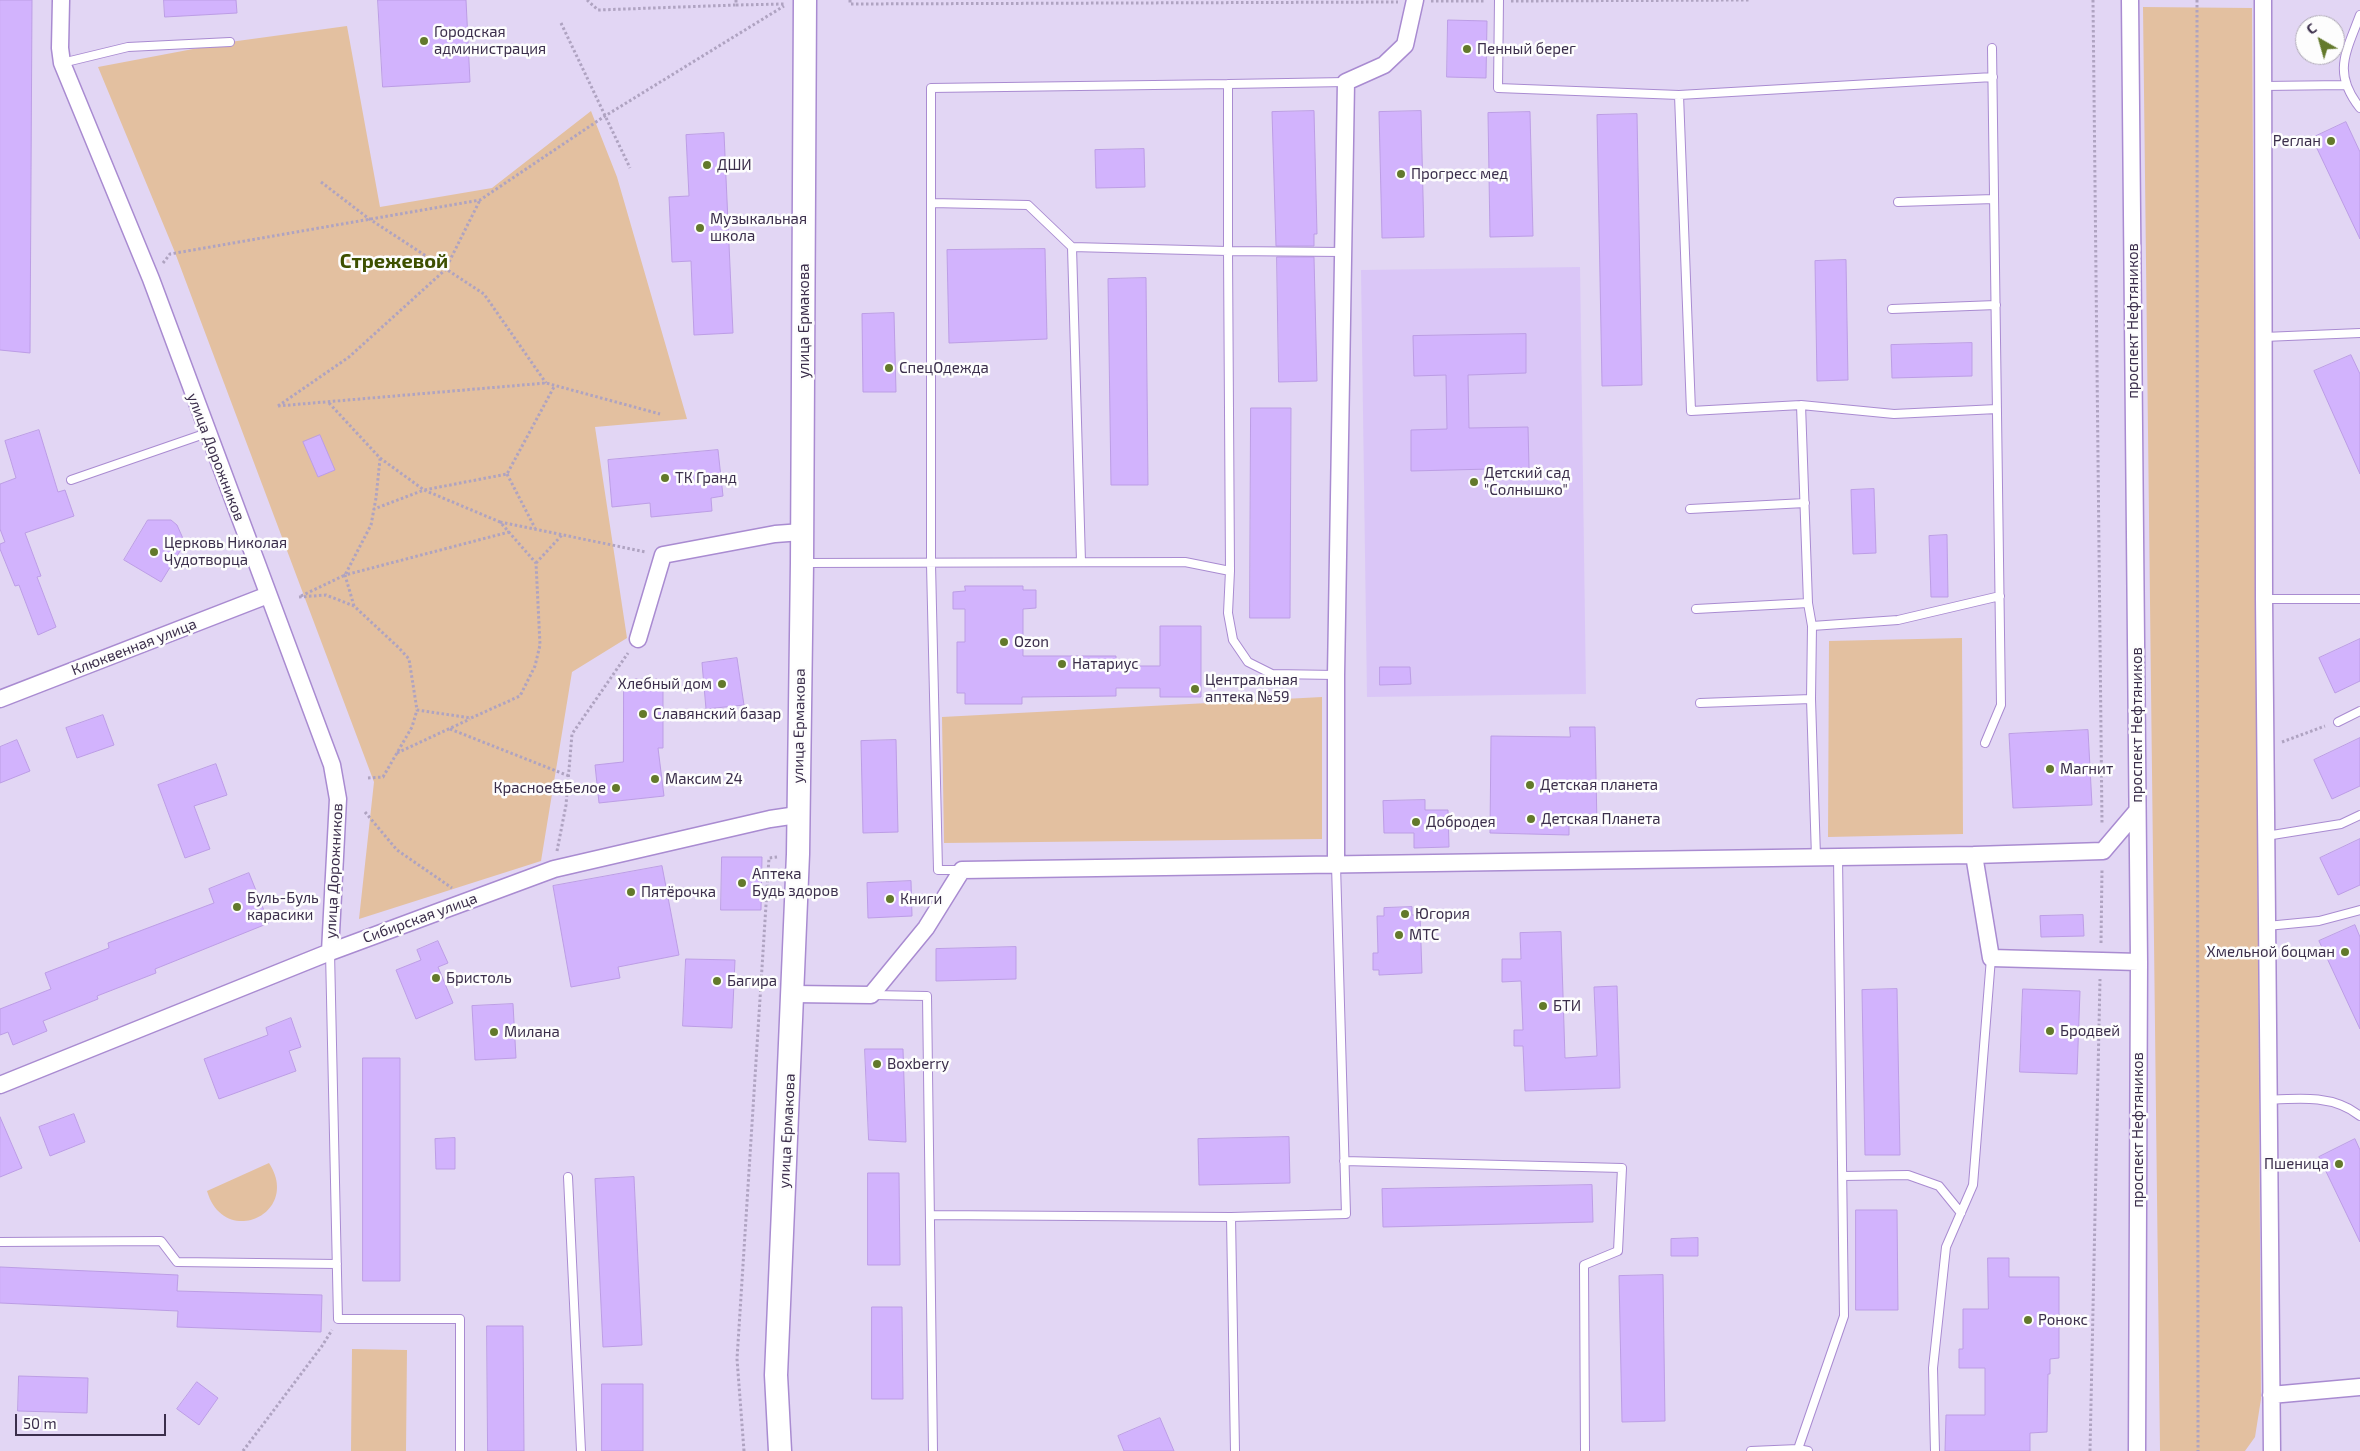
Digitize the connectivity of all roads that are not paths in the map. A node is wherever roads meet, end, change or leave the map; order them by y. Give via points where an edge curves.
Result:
1 (61, 0) edge
2 (805, 0) edge
3 (2130, 0) edge
4 (2264, 0) edge
5 (1415, 1) edge
6 (1499, 1) edge
7 (2360, 15) edge
8 (230, 42) dead end
9 (1992, 48) dead end
10 (62, 63) junction
11 (1993, 77) junction
12 (1346, 82) junction
13 (1228, 84) junction
14 (2345, 85) junction
15 (2264, 86) junction
16 (1679, 95) junction
17 (2360, 108) edge
18 (1994, 198) junction
19 (1898, 202) dead end
20 (931, 203) junction
21 (1072, 247) junction
22 (1228, 251) junction
23 (1344, 252) junction
24 (1996, 306) junction
25 (1892, 309) dead end
26 (2360, 333) edge
27 (2264, 337) junction
28 (1801, 404) junction
29 (1997, 409) junction
30 (207, 433) junction
31 (71, 480) dead end
32 (1805, 503) junction
33 (1690, 509) dead end
34 (802, 532) junction
35 (1082, 562) junction
36 (802, 563) junction
37 (930, 564) junction
38 (1230, 570) junction
39 (268, 595) junction
40 (2000, 596) junction
41 (2264, 599) junction
42 (2360, 599) edge
43 (1808, 603) junction
44 (1696, 608) dead end
45 (1812, 626) junction
46 (638, 639) road end
47 (1336, 675) junction
48 (0, 699) edge
49 (1811, 699) junction
50 (1700, 703) dead end
51 (2360, 711) edge
52 (2338, 722) road end
53 (1984, 743) dead end
54 (2137, 811) junction
55 (797, 815) junction
56 (2360, 815) edge
57 (2266, 836) junction
58 (1974, 855) junction
59 (1816, 857) junction
60 (1838, 857) junction
61 (1336, 865) junction
62 (962, 870) junction
63 (2360, 910) edge
64 (2267, 926) junction
65 (330, 952) junction
66 (1991, 958) junction
67 (2139, 962) junction
68 (793, 994) junction
69 (871, 996) junction
70 (0, 1085) edge
71 (2269, 1100) junction
72 (2360, 1116) edge
73 (1344, 1161) junction
74 (1843, 1176) junction
75 (568, 1177) dead end
76 (1961, 1214) junction
77 (931, 1215) junction
78 (1231, 1217) junction
79 (0, 1242) edge
80 (337, 1264) junction
81 (2360, 1388) edge
82 (2272, 1395) junction
83 (1798, 1448) junction
84 (460, 1451) edge
85 (581, 1451) edge
86 (780, 1451) edge
87 (933, 1451) edge
88 (1235, 1451) edge
89 (1585, 1451) edge
90 (1751, 1451) edge
91 (1808, 1451) edge
92 (1935, 1451) edge
93 (2137, 1451) edge
94 (2272, 1451) edge

1 - 10 street, улица Дорожников
2 - 34 street, улица Ермакова
3 - 54 street, проспект Нефтяников
4 - 15 street
5 - 12 street via 1405,45 1384,65
6 - 16 lane via 1498,88
7 - 14 lane via 2344,58
8 - 10 lane via 128,47
9 - 11 lane
10 - 30 street, улица Дорожников via 151,279
11 - 16 lane
11 - 18 lane
12 - 13 lane
12 - 23 street
13 - 20 lane via 931,88
13 - 22 lane
14 - 15 lane
14 - 17 lane
15 - 27 street
16 - 28 lane via 1690,410
18 - 19 lane
18 - 24 lane
20 - 21 lane via 1028,205
20 - 37 lane
21 - 22 lane
21 - 35 lane
22 - 23 lane
22 - 38 lane
23 - 47 street
24 - 25 lane
24 - 29 lane
26 - 27 lane
27 - 41 street
28 - 29 lane via 1894,414
28 - 32 lane
29 - 40 lane
30 - 31 lane
30 - 39 street, улица Дорожников
32 - 33 lane
32 - 43 lane
34 - 36 street, улица Ермакова
34 - 46 street via 664,555
35 - 37 lane
35 - 38 lane via 1185,562
36 - 37 lane
36 - 55 street, улица Ермакова
37 - 62 lane via 938,870
38 - 47 lane via 1228,613 1233,640 1248,662 1272,674
39 - 48 street, Клюквенная улица
39 - 65 street, улица Дорожников via 332,765 338,799
40 - 45 lane via 1898,620
40 - 53 lane via 2002,705
41 - 42 lane
41 - 57 street
43 - 44 lane
43 - 45 lane
45 - 49 lane
47 - 61 street
49 - 50 lane
49 - 59 lane
51 - 52 lane
54 - 58 street via 2103,851
54 - 67 street, проспект Нефтяников
55 - 65 street, Сибирская улица via 554,869
55 - 68 street, улица Ермакова
56 - 57 lane via 2342,824
57 - 64 street
58 - 60 street
58 - 66 street
59 - 60 street
59 - 61 street
60 - 74 lane
61 - 62 street
61 - 73 lane
62 - 69 street via 926,928
63 - 64 lane via 2320,921
64 - 71 street
65 - 70 street, Сибирская улица
65 - 80 lane
66 - 67 street
66 - 76 lane via 1973,1185
67 - 93 street, проспект Нефтяников
68 - 69 street
68 - 86 street, улица Ермакова via 776,1374
69 - 77 lane via 927,996
71 - 72 lane via 2310,1097 2349,1107
71 - 82 street
73 - 78 lane via 1346,1214
73 - 89 lane via 1622,1168 1618,1251 1584,1265
74 - 76 lane via 1908,1175 1939,1186
74 - 83 lane via 1844,1316
75 - 85 lane
76 - 92 lane via 1946,1247 1933,1368
77 - 78 lane
77 - 87 lane
78 - 88 lane
79 - 80 lane via 161,1241 177,1262
80 - 84 lane via 338,1319 460,1320
81 - 82 street
82 - 94 street
83 - 90 lane
83 - 91 lane

